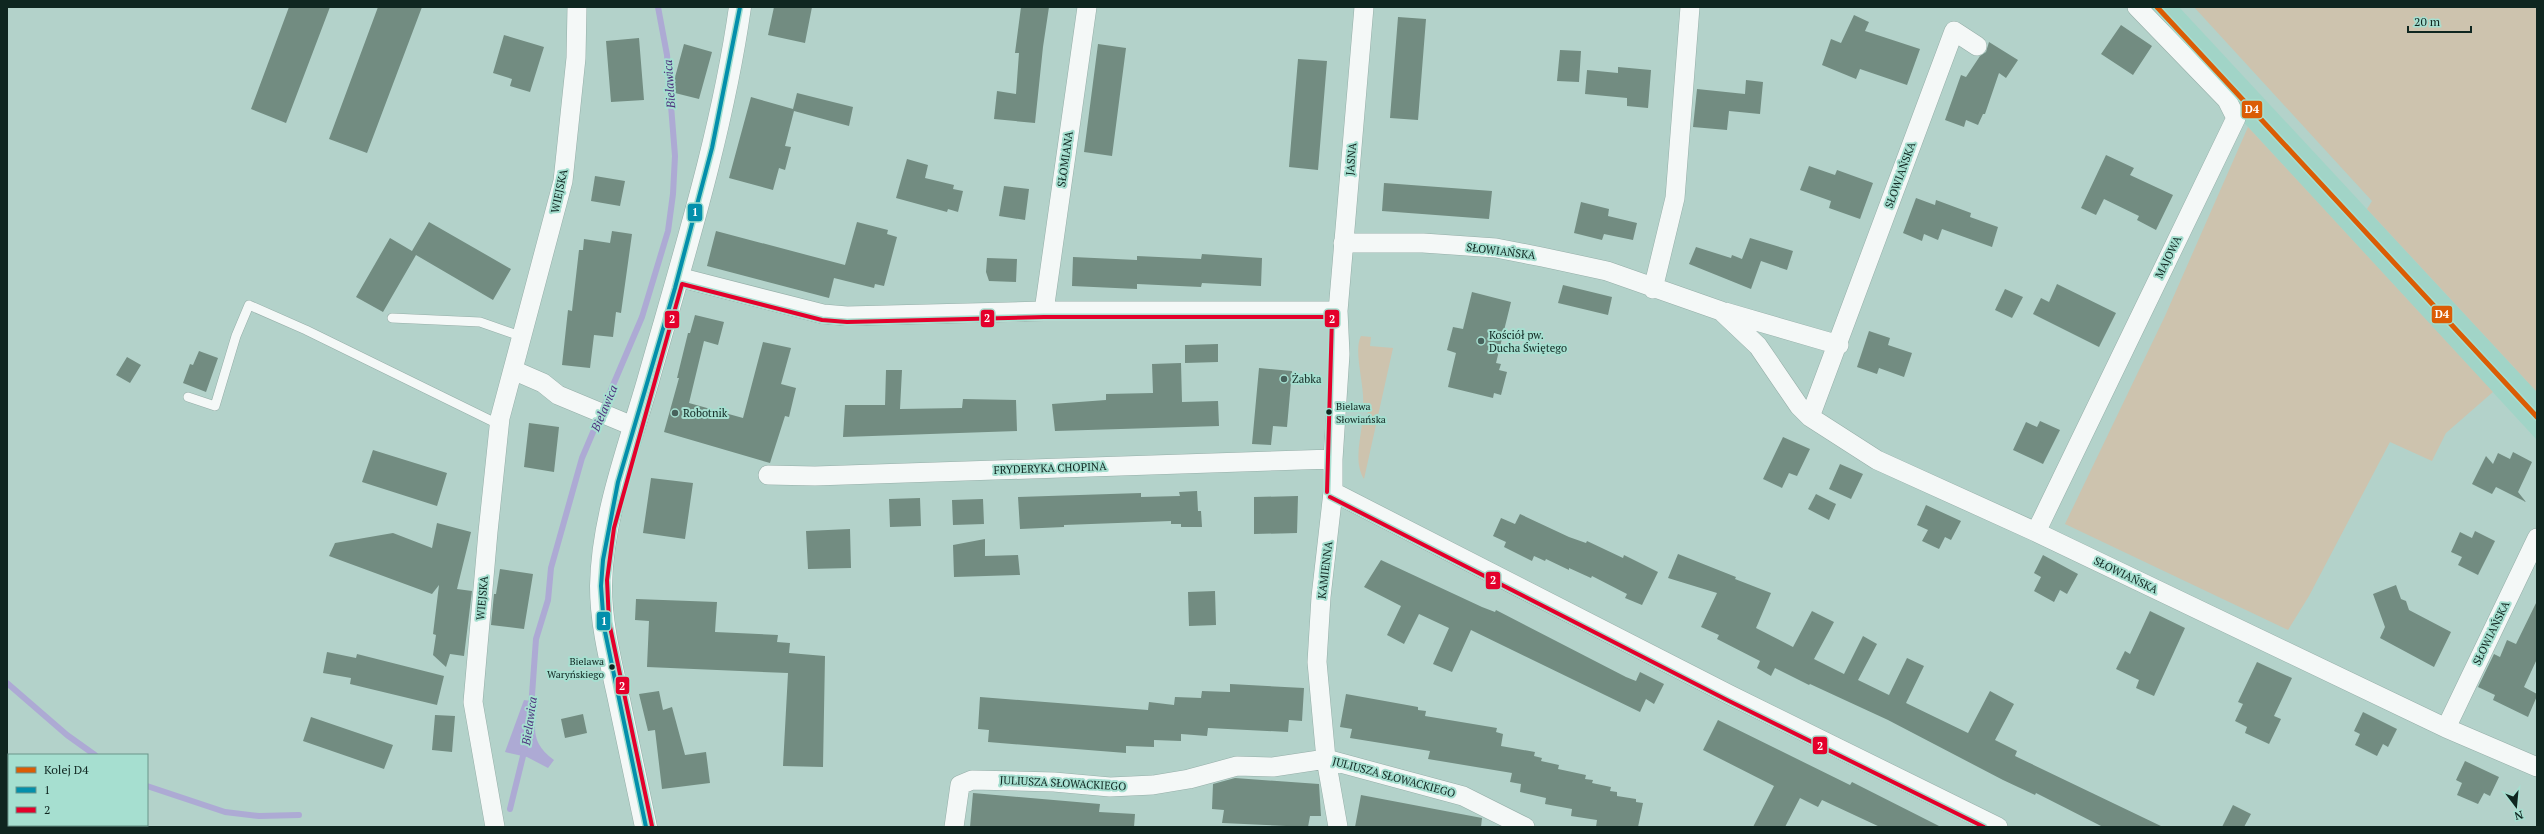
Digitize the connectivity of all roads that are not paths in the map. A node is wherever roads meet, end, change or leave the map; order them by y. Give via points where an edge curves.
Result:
1 (577, 7) edge
2 (740, 7) edge
3 (1086, 7) edge
4 (1364, 7) edge
5 (1690, 7) edge
6 (2137, 7) edge
7 (1977, 46) dead end
8 (1343, 243) junction
9 (678, 277) junction
10 (1653, 289) junction
11 (1044, 311) junction
12 (1721, 311) junction
13 (1338, 312) junction
14 (392, 318) dead end
15 (523, 338) junction
16 (1839, 345) junction
17 (513, 370) junction
18 (188, 397) dead end
19 (1810, 417) junction
20 (500, 425) junction
21 (635, 427) junction
22 (1333, 459) junction
23 (768, 475) dead end
24 (1333, 492) junction
25 (2036, 532) junction
26 (2537, 538) edge
27 (2446, 728) junction
28 (1326, 759) junction
29 (2537, 767) edge
30 (954, 824) edge
31 (495, 827) edge
32 (646, 827) edge
33 (1338, 827) edge
34 (1525, 827) edge
35 (1998, 827) edge

1 - 15 street, WIEJSKA via 576,58 563,181
2 - 9 main road via 718,128
3 - 11 street, SŁOMIANA
4 - 8 street, JASNA
5 - 10 street via 1675,198
6 - 25 street, MAJOWA via 2227,100 2236,118
7 - 16 street, SŁOWIAŃSKA via 1954,32
8 - 10 street, SŁOWIAŃSKA via 1423,243 1496,248 1607,271
8 - 13 street, JASNA
9 - 11 street via 823,314 935,315
9 - 21 main road
10 - 12 street, SŁOWIAŃSKA
11 - 13 street
12 - 16 street, SŁOWIAŃSKA
12 - 19 street, SŁOWIAŃSKA via 1758,346 1799,406
13 - 22 street, KAMIENNA via 1340,354
14 - 15 lane via 480,322
15 - 17 street, WIEJSKA
16 - 19 street, SŁOWIAŃSKA
17 - 20 street, WIEJSKA
17 - 21 street via 543,383 558,395
18 - 20 lane via 215,406 236,336 249,305 306,330
19 - 25 street, SŁOWIAŃSKA via 1877,460
20 - 31 street, WIEJSKA via 473,702
21 - 32 main road via 608,527 601,594 605,634
22 - 23 street, FRYDERYKA CHOPINA via 815,476
22 - 24 street, KAMIENNA
24 - 28 street, KAMIENNA via 1321,597 1317,662
24 - 35 street via 1730,695
25 - 27 street, SŁOWIAŃSKA
26 - 27 street, SŁOWIAŃSKA
27 - 29 street, SŁOWIAŃSKA
28 - 30 street, JULIUSZA SŁOWACKIEGO via 1273,767 1237,766 1189,779 1152,785 1110,787 1054,782 972,780 960,785
28 - 33 street, KAMIENNA
28 - 34 street, JULIUSZA SŁOWACKIEGO via 1463,796

